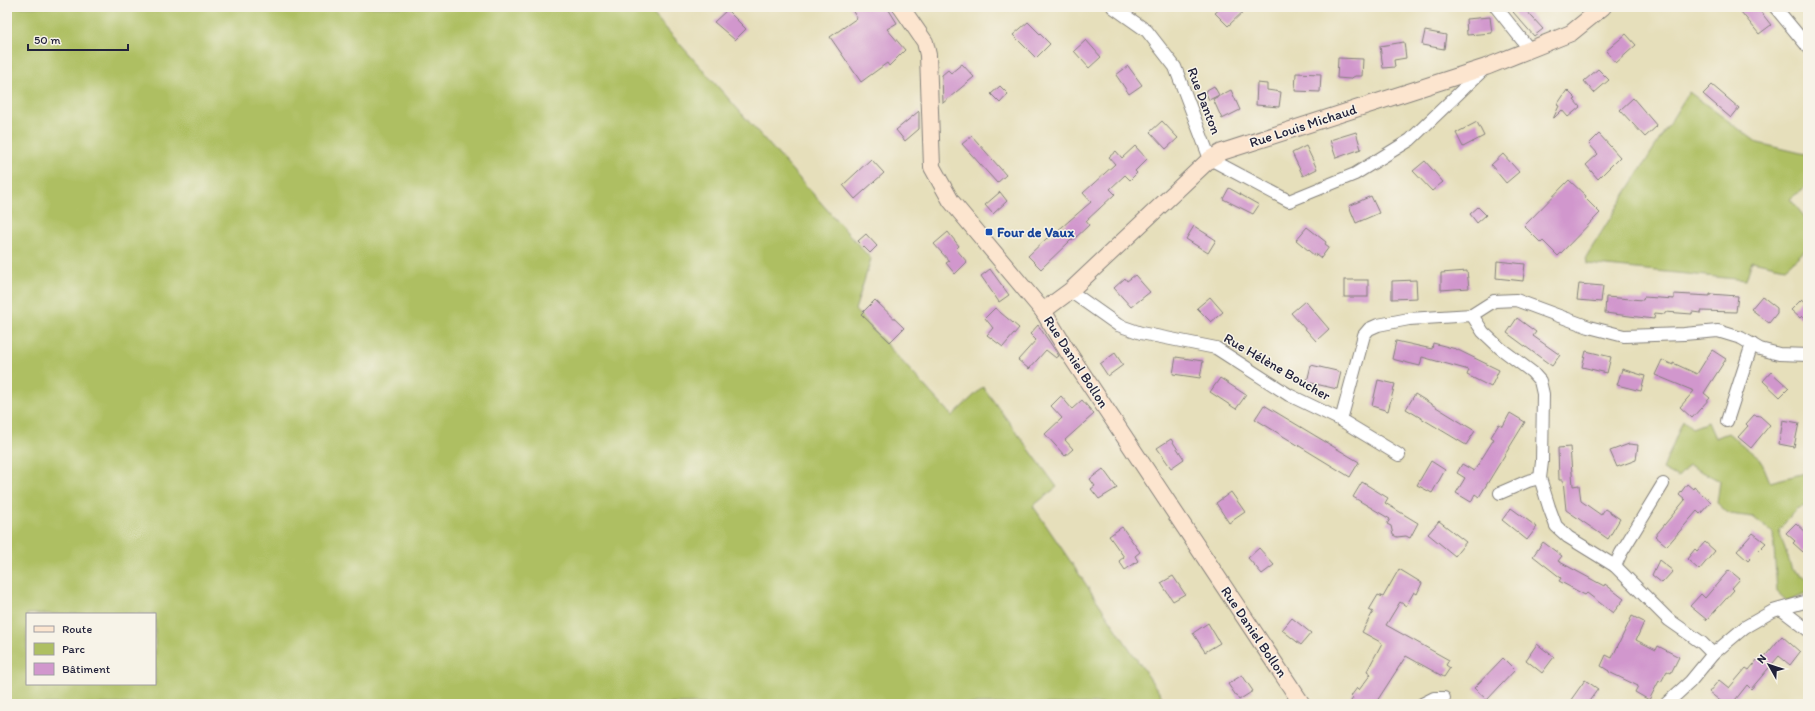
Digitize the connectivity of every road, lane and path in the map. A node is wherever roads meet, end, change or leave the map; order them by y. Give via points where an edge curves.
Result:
1 (901, 7) edge
2 (1113, 7) edge
3 (1496, 7) edge
4 (1603, 7) edge
5 (1775, 7) edge
6 (1808, 46) edge
7 (1530, 50) junction
8 (1486, 67) junction
9 (1210, 159) junction
10 (1070, 291) junction
11 (1043, 311) junction
12 (1472, 315) junction
13 (1752, 344) junction
14 (1808, 355) edge
15 (1341, 420) junction
16 (1727, 421) dead end
17 (1399, 455) dead end
18 (1540, 478) junction
19 (1663, 484) dead end
20 (1500, 493) dead end
21 (1615, 566) junction
22 (1808, 601) edge
23 (1782, 610) junction
24 (1808, 630) edge
25 (1713, 654) junction
26 (1444, 698) dead end
27 (1302, 704) edge
28 (1422, 704) edge
29 (1666, 704) edge

1 - 11 street, Rue Daniel Bollon via 925,42 928,56 932,167 951,201
2 - 9 street, Rue Danton via 1147,31 1175,68
3 - 7 street
4 - 7 street, Rue Louis Michaud via 1571,32
5 - 6 street
7 - 8 street, Rue Louis Michaud
8 - 9 street, Rue Louis Michaud via 1222,152
8 - 9 street via 1410,140 1355,174 1289,201
9 - 10 street, Rue Louis Michaud
10 - 11 street, Rue Louis Michaud
10 - 15 street, Rue Hélène Boucher via 1118,325 1141,333 1216,348 1289,395
11 - 27 street, Rue Daniel Bollon
12 - 13 street via 1494,301 1516,300 1589,328 1624,336 1718,331
12 - 15 street via 1409,319 1369,329 1364,336
12 - 18 street via 1483,332 1540,381 1543,394
13 - 14 street via 1779,354
13 - 16 street
15 - 17 street, Rue Hélène Boucher
18 - 20 street
18 - 21 street via 1556,526 1568,538
19 - 21 street
21 - 25 street via 1669,620
22 - 23 street
23 - 24 street
23 - 25 street via 1773,611 1745,627
25 - 29 street via 1690,682
26 - 28 street via 1434,698

